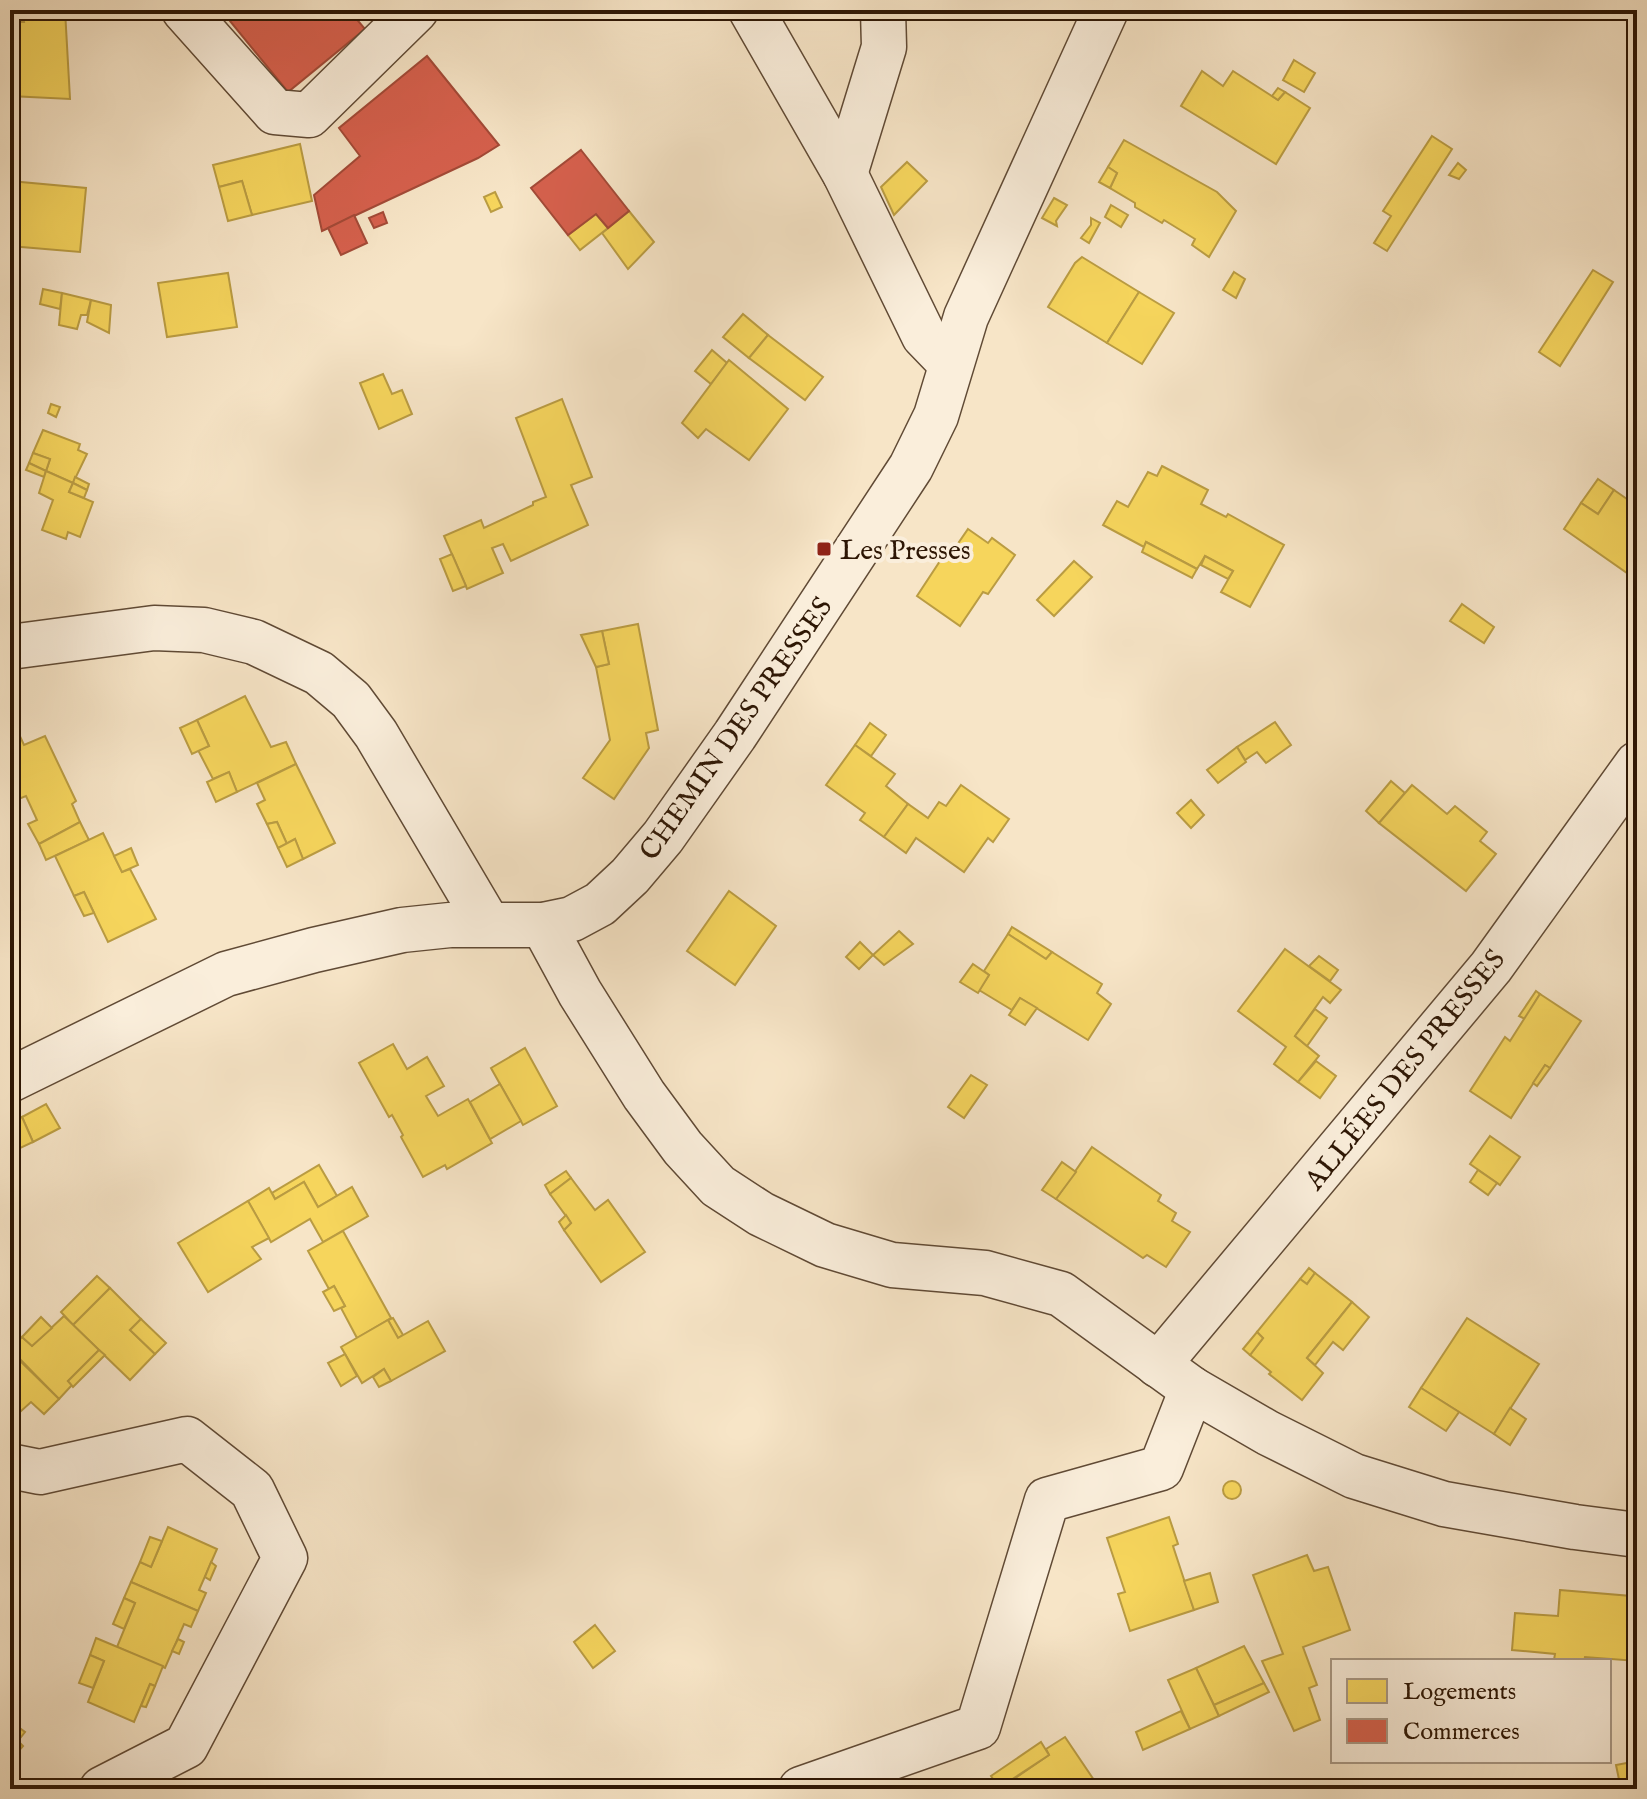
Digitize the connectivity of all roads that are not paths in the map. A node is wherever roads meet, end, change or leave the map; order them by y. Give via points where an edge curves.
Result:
1 (184, 10) edge
2 (416, 10) edge
3 (751, 10) edge
4 (883, 10) edge
5 (1106, 10) edge
6 (845, 174) junction
7 (951, 364) junction
8 (10, 647) edge
9 (1637, 764) edge
10 (488, 924) junction
11 (543, 925) junction
12 (10, 1080) edge
13 (1175, 1377) junction
14 (10, 1466) edge
15 (1637, 1535) edge
16 (102, 1789) edge
17 (801, 1789) edge

1 - 2 street via 275,112 309,115
3 - 6 street
4 - 6 street via 884,47
5 - 7 street, CHEMIN DES PRESSES via 966,317
6 - 7 street via 924,336
7 - 11 street, CHEMIN DES PRESSES via 936,416 911,467 663,837 600,904 572,919
8 - 10 street via 154,628 204,630 254,642 319,673 351,700 376,734
9 - 13 street, ALLÉES DES PRESSES via 1491,967
10 - 11 street, CHEMIN DES PRESSES
10 - 12 street, CHEMIN DES PRESSES via 402,930 226,974
11 - 13 street via 644,1095 718,1186 825,1245 892,1265 985,1273 1061,1294
13 - 15 street via 1354,1476 1444,1504
13 - 17 street, ALLÉES DES PRESSES via 1161,1468 1047,1500 978,1727
14 - 16 street via 40,1472 187,1439 252,1490 285,1558 186,1746

